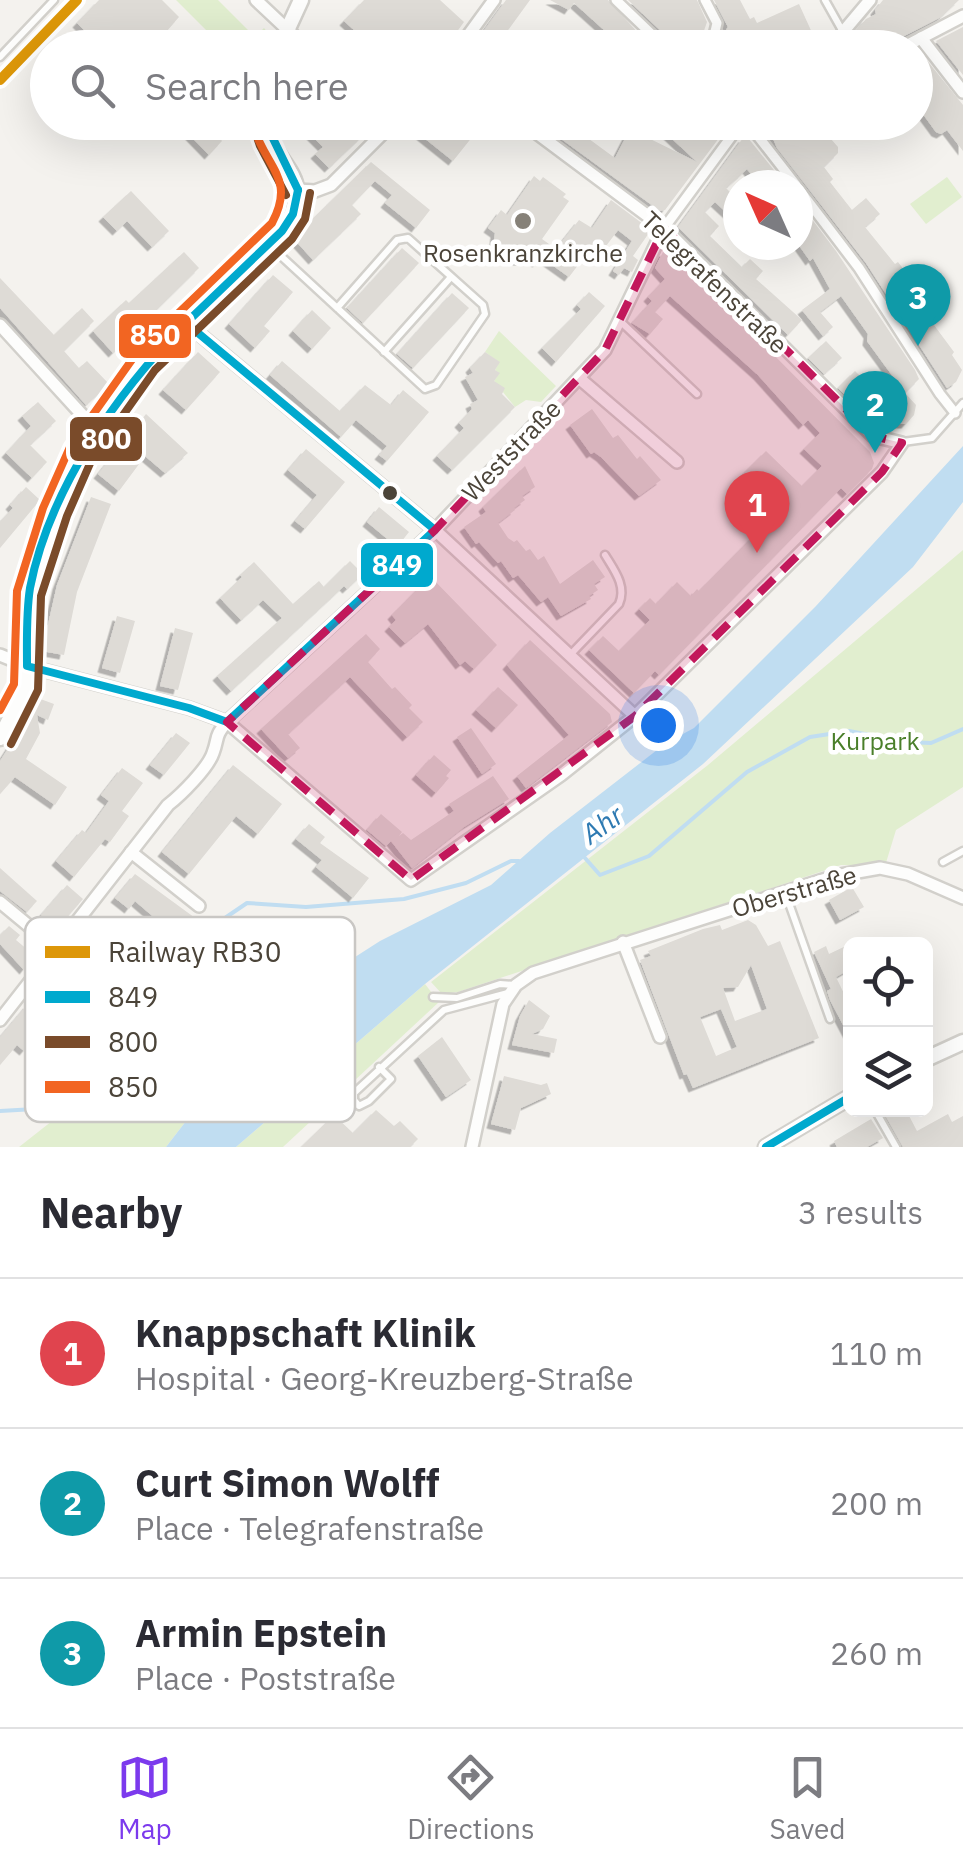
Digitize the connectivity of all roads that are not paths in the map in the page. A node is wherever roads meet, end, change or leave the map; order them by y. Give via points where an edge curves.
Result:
1 (54, 0) edge
2 (256, 0) edge
3 (301, 0) edge
4 (494, 0) edge
5 (616, 0) edge
6 (705, 0) edge
7 (825, 0) edge
8 (870, 0) edge
9 (963, 16) edge
10 (286, 29) joint
11 (472, 30) edge
12 (647, 30) edge
13 (715, 30) edge
14 (841, 30) edge
15 (844, 30) edge
16 (933, 32) edge
17 (933, 53) edge
18 (0, 57) edge
19 (963, 92) edge
20 (270, 140) edge
21 (375, 140) edge
22 (546, 140) edge
23 (730, 140) edge
24 (759, 140) edge
25 (784, 170) edge
26 (298, 190) junction
27 (813, 207) edge
28 (664, 228) junction
29 (268, 244) junction
30 (451, 278) junction
31 (336, 308) junction
32 (620, 320) junction
33 (186, 322) junction
34 (0, 326) edge
35 (384, 352) junction
36 (580, 378) junction
37 (697, 394) dead end
38 (963, 403) edge
39 (956, 412) junction
40 (96, 430) junction
41 (902, 443) junction
42 (678, 462) dead end
43 (435, 530) junction
44 (604, 555) dead end
45 (0, 655) edge
46 (570, 655) junction
47 (27, 666) junction
48 (635, 716) junction
49 (227, 722) junction
50 (0, 738) edge
51 (131, 852) junction
52 (963, 852) edge
53 (943, 862) dead end
54 (784, 891) junction
55 (963, 898) edge
56 (0, 902) edge
57 (199, 906) dead end
58 (81, 917) edge
59 (25, 923) edge
60 (623, 942) junction
61 (25, 988) edge
62 (513, 989) junction
63 (432, 997) dead end
64 (830, 1019) dead end
65 (0, 1020) edge
66 (660, 1038) dead end
67 (963, 1042) edge
68 (933, 1056) edge
69 (379, 1067) junction
70 (355, 1093) edge
71 (355, 1096) edge
72 (843, 1102) edge
73 (879, 1117) edge
74 (472, 1147) edge
75 (766, 1147) edge
76 (896, 1147) edge

1 - 18 lane
2 - 10 street
3 - 10 street
4 - 11 street
5 - 12 street
6 - 13 street
7 - 14 lane
8 - 15 street
9 - 16 street
17 - 19 street
20 - 26 street
21 - 26 street via 331,185
22 - 28 street, Telegrafenstraße
23 - 28 street
24 - 25 street
26 - 29 street via 293,214
27 - 39 street
28 - 32 street, Weststraße
28 - 41 street, Telegrafenstraße via 872,436
29 - 31 lane
29 - 33 street
30 - 31 lane via 408,238 397,240
30 - 35 lane
30 - 35 lane via 486,314 436,385 425,389
31 - 35 lane
32 - 36 street, Weststraße
32 - 37 lane
33 - 40 street via 146,362
33 - 43 street
34 - 40 street
36 - 42 street
36 - 43 street, Weststraße
38 - 39 lane
39 - 41 lane via 932,438
40 - 47 street via 69,476 29,594
41 - 48 street via 882,472
43 - 46 street
43 - 49 street, Weststraße
44 - 46 lane via 622,596
45 - 47 street
46 - 48 street
47 - 49 street
47 - 50 street via 24,698
48 - 49 street via 412,880
49 - 51 street, Weststraße via 214,737 213,754
51 - 57 street
51 - 58 street, Weststraße
52 - 53 lane
54 - 55 street, Oberstraße via 880,868
54 - 60 street, Oberstraße
54 - 64 lane
56 - 59 street
60 - 62 street, Oberstraße via 533,973
60 - 66 street
61 - 65 street, Weststraße
62 - 63 lane via 500,984 457,998
62 - 69 lane via 444,1010
62 - 74 street via 503,1004
67 - 68 street
69 - 70 lane
69 - 71 lane via 391,1079 370,1101 359,1106
72 - 75 street
73 - 76 lane

